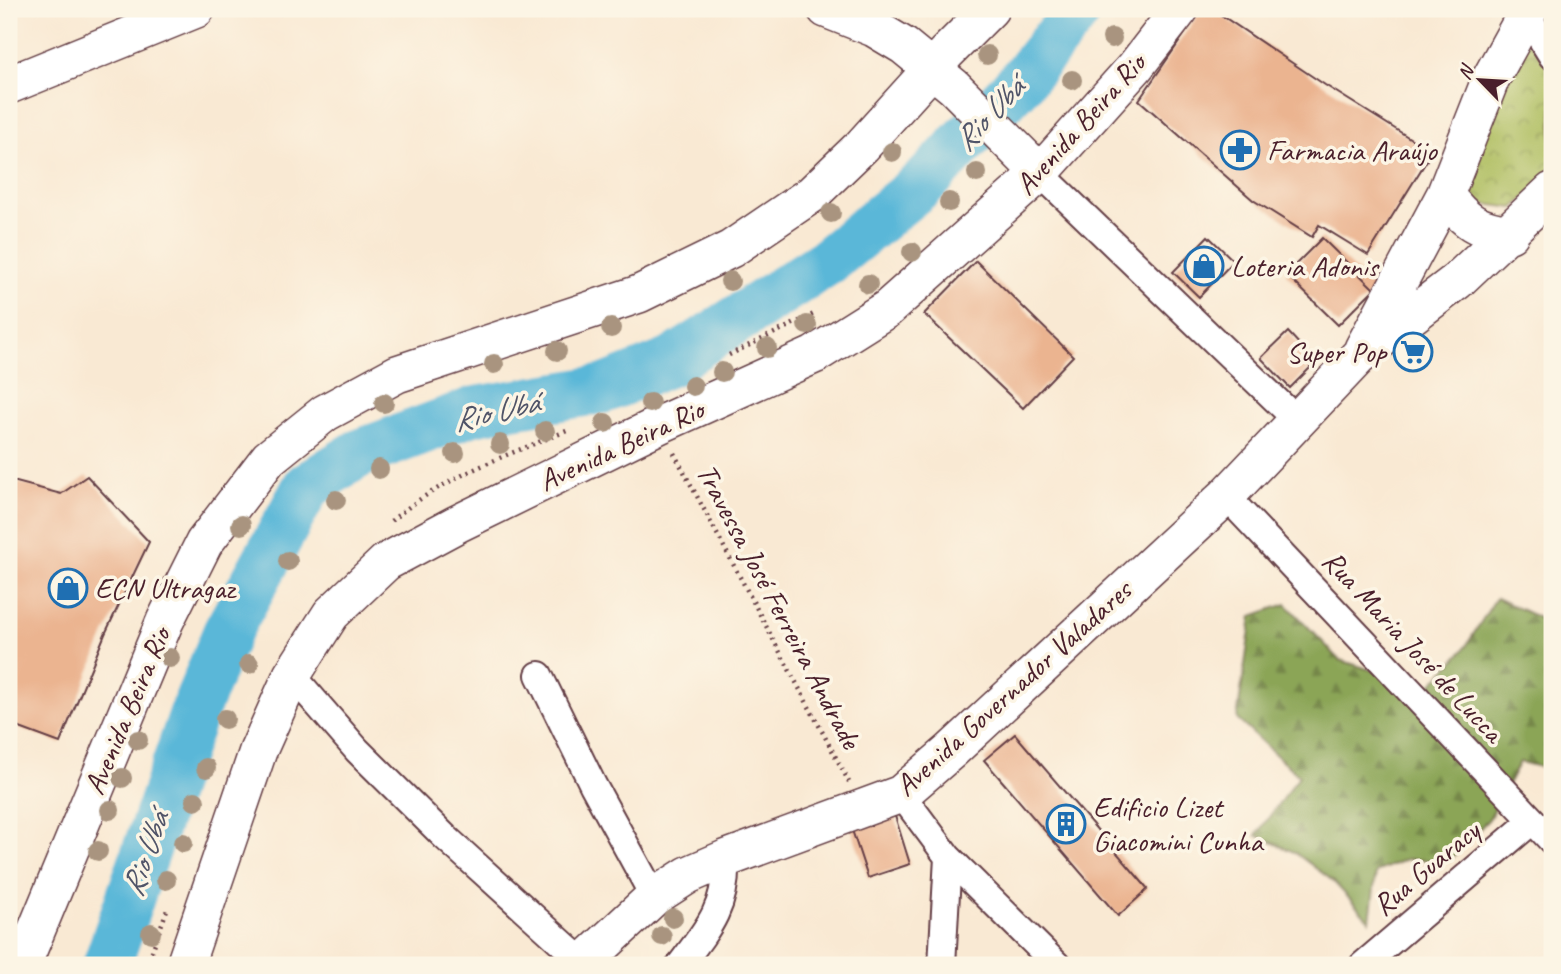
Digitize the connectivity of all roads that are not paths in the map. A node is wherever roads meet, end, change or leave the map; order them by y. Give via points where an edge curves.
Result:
1 (196, 9) edge
2 (826, 9) edge
3 (990, 9) edge
4 (1180, 9) edge
5 (1528, 11) edge
6 (1552, 56) edge
7 (945, 80) junction
8 (9, 85) edge
9 (1029, 162) junction
10 (1552, 191) edge
11 (1445, 195) junction
12 (1510, 234) junction
13 (1359, 356) junction
14 (1299, 422) junction
15 (1226, 496) junction
16 (292, 675) junction
17 (539, 675) dead end
18 (901, 794) junction
19 (1532, 821) junction
20 (1552, 841) edge
21 (948, 858) junction
22 (725, 859) junction
23 (654, 897) junction
24 (1044, 959) edge
25 (583, 964) edge
26 (22, 965) edge
27 (185, 965) edge
28 (680, 965) edge
29 (942, 965) edge
30 (1363, 965) edge

1 - 8 main road
2 - 7 main road via 894,38
3 - 7 main road, Avenida Beira Rio
4 - 9 main road, Avenida Beira Rio via 1135,67
5 - 6 street
5 - 11 main road via 1491,78
7 - 9 main road
7 - 26 main road, Avenida Beira Rio via 862,146 812,194 732,249 639,294 397,374 325,413 269,458 204,543 170,610
9 - 14 street
9 - 16 main road, Avenida Beira Rio via 887,309 814,355 659,425 386,562 331,614
10 - 12 main road
11 - 12 main road via 1473,225
11 - 13 main road
12 - 13 main road via 1420,312
13 - 14 main road, Avenida Governador Valadares
14 - 15 main road, Avenida Governador Valadares
15 - 18 main road, Avenida Governador Valadares
15 - 19 street, Rua Maria José de Lucca
16 - 25 street via 357,750
16 - 27 main road, Avenida Beira Rio via 258,751
17 - 23 street
18 - 21 street
18 - 22 main road, Avenida Governador Valadares
19 - 20 street, Rua Maria José de Lucca
19 - 30 street, Rua Guaracy
21 - 24 street
21 - 29 street
22 - 23 main road, Avenida Governador Valadares
22 - 28 street via 722,901
23 - 25 main road, Avenida Governador Valadares

